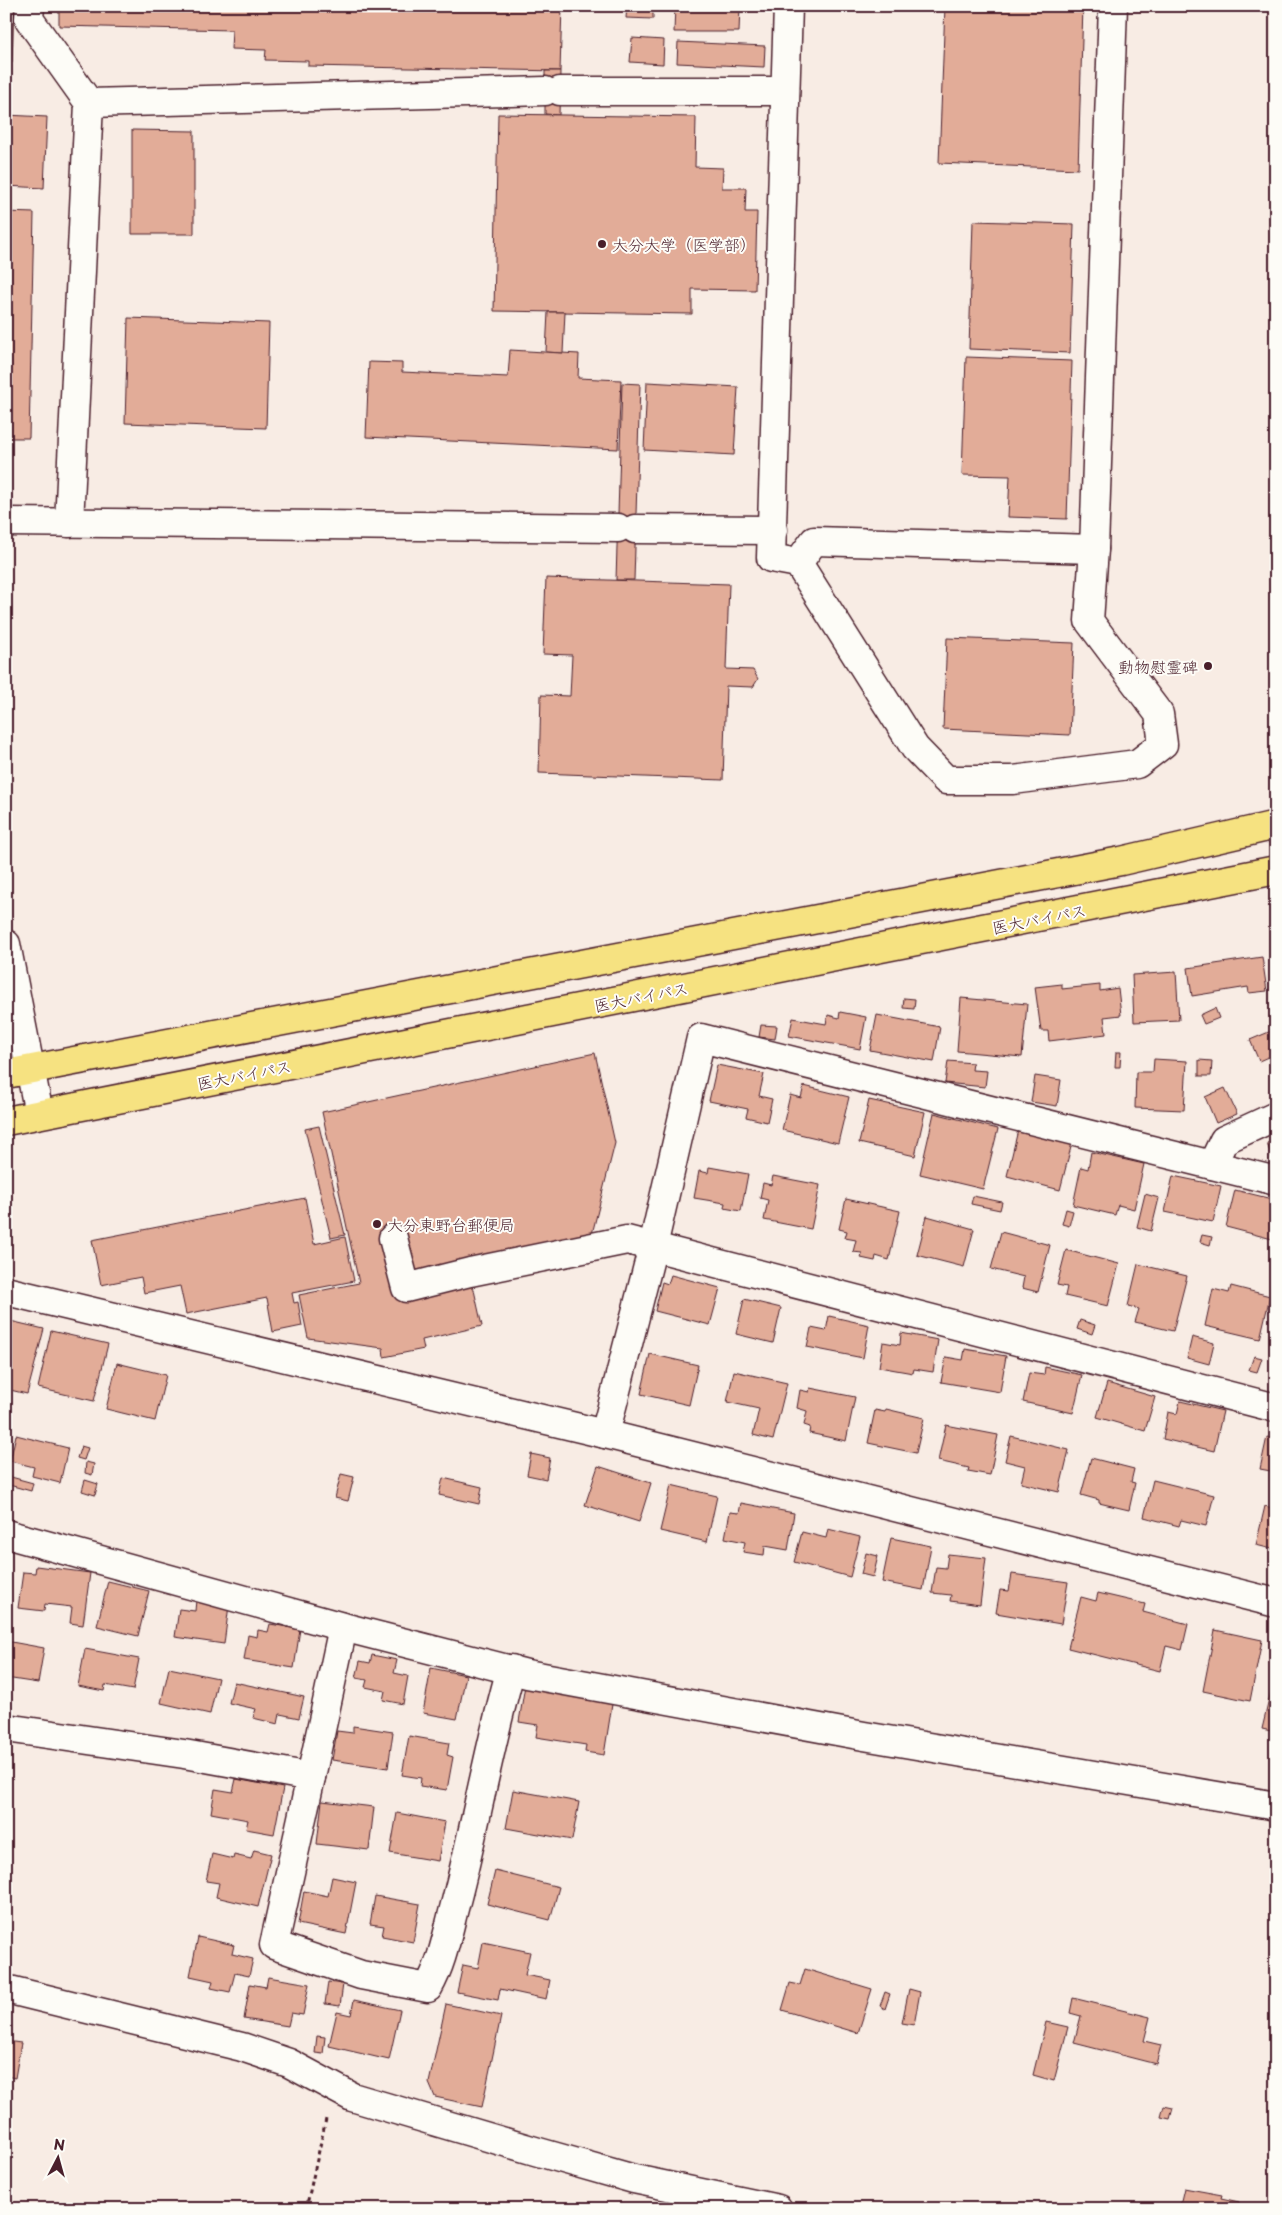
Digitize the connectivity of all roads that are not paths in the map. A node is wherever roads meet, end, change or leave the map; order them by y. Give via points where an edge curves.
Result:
1 (30, 6) edge
2 (788, 6) edge
3 (1112, 6) edge
4 (785, 91) junction
5 (89, 103) junction
6 (6, 522) edge
7 (70, 523) junction
8 (773, 530) junction
9 (1094, 549) junction
10 (798, 563) junction
11 (1276, 825) edge
12 (1276, 870) edge
13 (6, 944) edge
14 (18, 1072) edge
15 (39, 1114) junction
16 (1276, 1116) edge
17 (6, 1121) edge
18 (1212, 1165) junction
19 (1276, 1181) edge
20 (393, 1238) dead end
21 (654, 1246) junction
22 (6, 1291) edge
23 (1276, 1408) edge
24 (605, 1434) junction
25 (6, 1534) edge
26 (1276, 1603) edge
27 (343, 1627) junction
28 (511, 1670) junction
29 (6, 1728) edge
30 (311, 1777) junction
31 (1276, 1806) edge
32 (6, 1989) edge
33 (778, 2209) edge

1 - 5 street via 29,19
2 - 4 street
3 - 9 street
4 - 5 street via 553,91
4 - 8 street
5 - 7 street
6 - 7 street
7 - 8 street
8 - 10 street via 771,558
9 - 10 street via 814,540
9 - 10 street via 1089,621 1159,714 1163,744 1138,764 1013,780 946,780 915,748
11 - 14 main road via 1122,861
12 - 15 main road, 医大バイパス
13 - 14 street
14 - 15 street
15 - 17 main road, 医大バイパス
16 - 18 street via 1224,1140
18 - 19 street
18 - 21 street via 701,1038
20 - 21 street via 406,1288 627,1240
21 - 23 street
21 - 24 street
22 - 24 street
24 - 26 street
25 - 27 street
27 - 28 street
27 - 30 street
28 - 30 street via 497,1716 456,1902 437,1973 428,1988 361,1975 274,1945
28 - 31 street via 864,1736
29 - 30 street via 184,1754
32 - 33 street via 242,2047 289,2063 352,2097 634,2179

